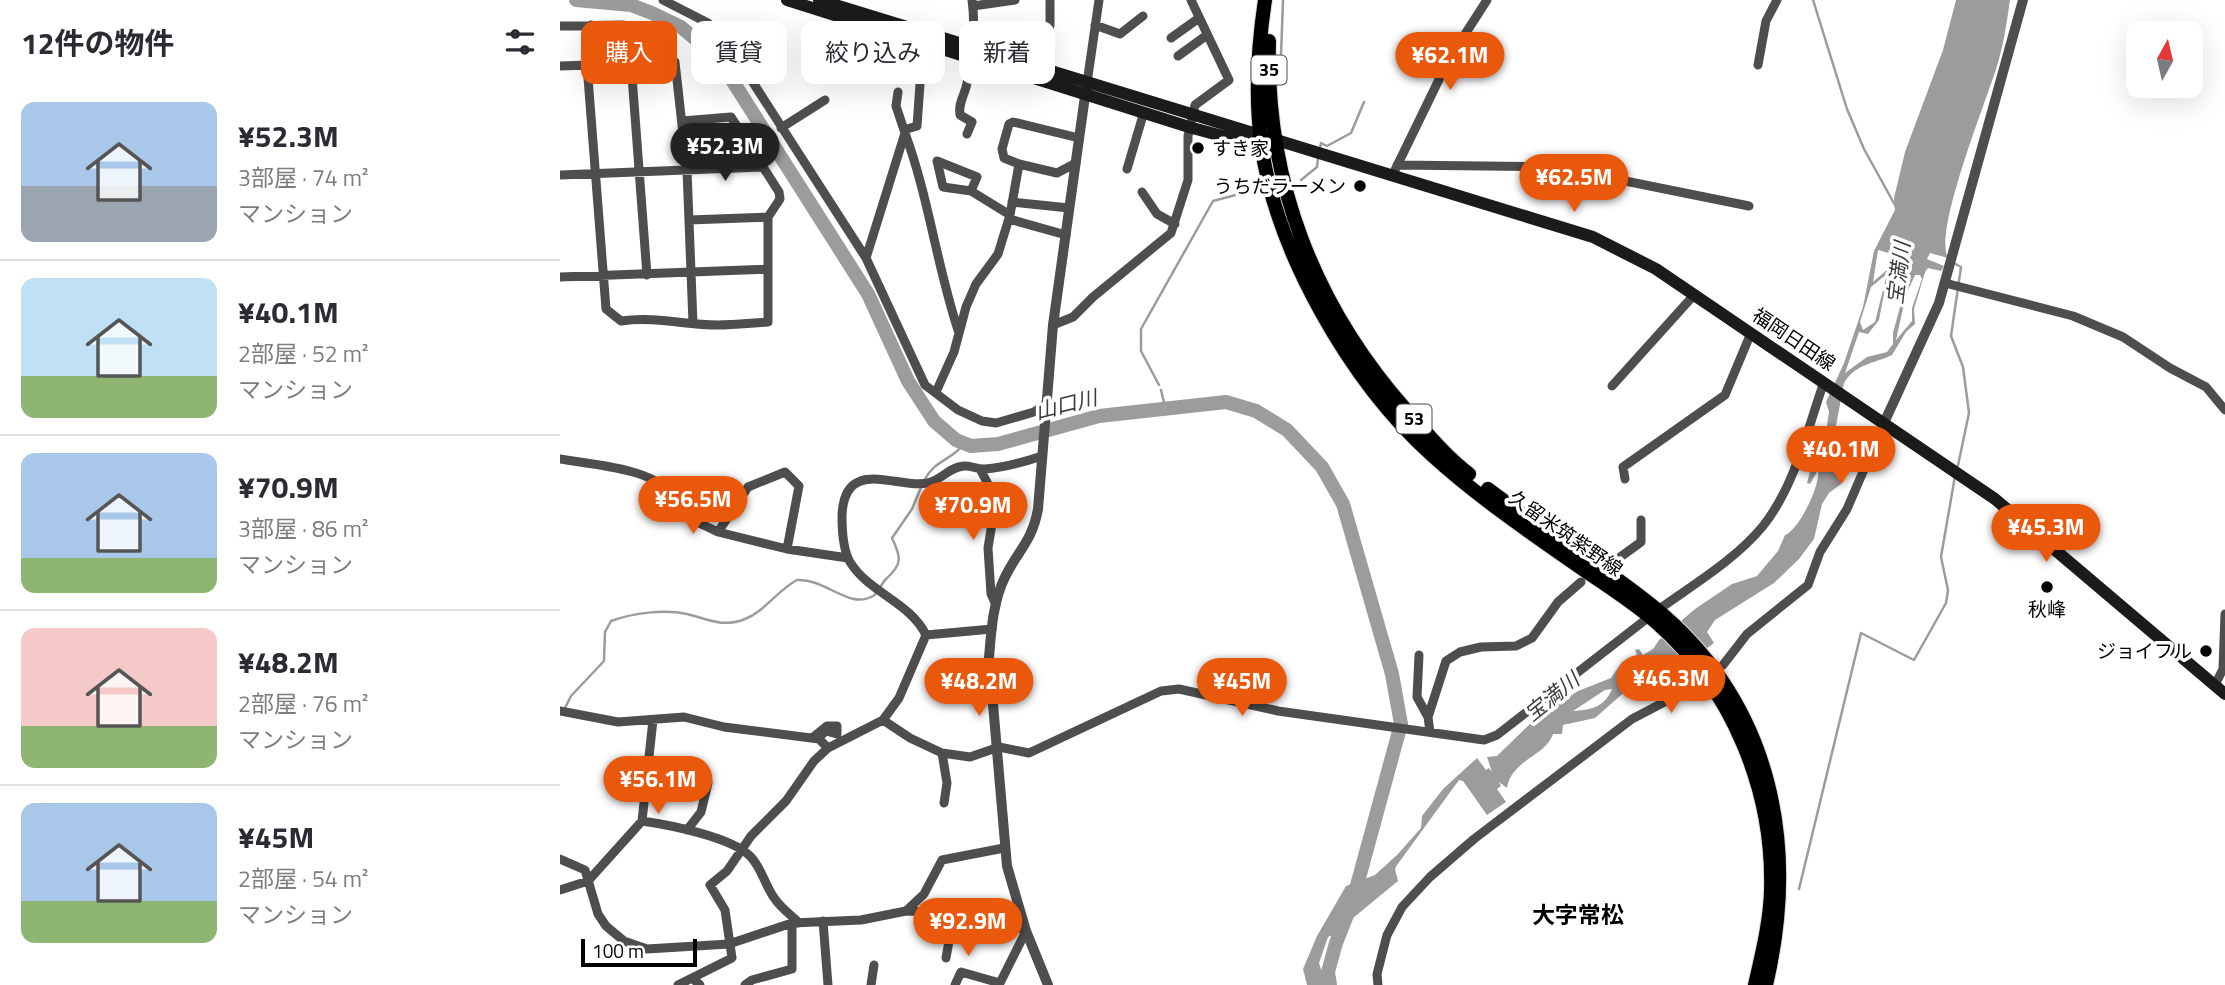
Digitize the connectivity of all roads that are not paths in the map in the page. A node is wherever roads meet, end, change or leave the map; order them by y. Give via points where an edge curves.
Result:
1 (663, 0) edge
2 (819, 0) edge
3 (1015, 0) edge
4 (1050, 0) edge
5 (1099, 0) edge
6 (1191, 0) edge
7 (1265, 0) edge
8 (1273, 0) edge
9 (1487, 0) edge
10 (1777, 0) edge
11 (2023, 0) edge
12 (791, 1) edge
13 (973, 3) edge
14 (845, 13) junction
15 (1143, 16) dead end
16 (1199, 18) junction
17 (846, 21) edge
18 (972, 21) edge
19 (1050, 21) edge
20 (581, 25) edge
21 (1095, 25) junction
22 (560, 26) edge
23 (1207, 35) junction
24 (1171, 38) dead end
25 (959, 48) edge
26 (1178, 56) dead end
27 (581, 65) edge
28 (1758, 65) dead end
29 (560, 66) edge
30 (1055, 76) edge
31 (1055, 78) edge
32 (677, 82) edge
33 (590, 84) edge
34 (633, 84) edge
35 (920, 84) dead end
36 (967, 84) edge
37 (1086, 88) junction
38 (898, 92) dead end
39 (825, 100) dead end
40 (1144, 112) junction
41 (681, 121) junction
42 (1190, 121) junction
43 (781, 128) junction
44 (905, 133) junction
45 (967, 134) dead end
46 (1079, 138) junction
47 (1265, 140) junction
48 (1076, 163) junction
49 (1019, 164) junction
50 (761, 167) junction
51 (1127, 169) dead end
52 (687, 170) junction
53 (1395, 170) junction
54 (641, 172) junction
55 (560, 174) edge
56 (596, 174) junction
57 (971, 191) junction
58 (1142, 192) dead end
59 (1012, 202) junction
60 (1749, 206) dead end
61 (1069, 208) junction
62 (768, 216) junction
63 (1009, 217) junction
64 (689, 219) junction
65 (1175, 224) junction
66 (1066, 235) junction
67 (866, 258) junction
68 (768, 269) junction
69 (691, 274) junction
70 (647, 275) junction
71 (560, 277) edge
72 (604, 278) junction
73 (1945, 283) junction
74 (1694, 295) junction
75 (693, 323) junction
76 (1053, 324) junction
77 (960, 333) junction
78 (1751, 333) junction
79 (1826, 384) junction
80 (1612, 386) dead end
81 (936, 392) junction
82 (1045, 407) junction
83 (2225, 410) edge
84 (1881, 421) junction
85 (1042, 453) junction
86 (560, 459) edge
87 (980, 468) junction
88 (1625, 479) dead end
89 (1641, 520) dead end
90 (718, 532) junction
91 (787, 549) junction
92 (848, 558) junction
93 (1612, 563) dead end
94 (1581, 582) dead end
95 (996, 605) junction
96 (2225, 614) edge
97 (1656, 616) junction
98 (992, 629) junction
99 (926, 635) junction
100 (1695, 654) junction
101 (1419, 655) dead end
102 (1723, 665) dead end
103 (1697, 685) dead end
104 (2220, 689) edge
105 (560, 711) edge
106 (1428, 717) junction
107 (653, 720) junction
108 (883, 720) junction
109 (1428, 732) junction
110 (999, 747) junction
111 (828, 748) junction
112 (942, 753) junction
113 (708, 783) dead end
114 (944, 803) dead end
115 (642, 821) junction
116 (687, 831) junction
117 (1004, 848) junction
118 (741, 849) junction
119 (560, 859) edge
120 (588, 881) junction
121 (560, 890) edge
122 (906, 911) junction
123 (954, 913) junction
124 (824, 922) junction
125 (795, 923) junction
126 (1026, 931) junction
127 (729, 944) junction
128 (946, 958) dead end
129 (874, 965) dead end
130 (692, 978) junction
131 (1000, 984) edge
132 (678, 985) edge
133 (700, 985) edge
134 (745, 985) edge
135 (828, 985) edge
136 (871, 985) edge
137 (956, 985) edge
138 (1048, 985) edge
139 (1378, 985) edge
140 (1755, 985) edge
141 (1766, 985) edge

1 - 43 street via 708,23 734,53
2 - 14 main road, 福岡日田線
3 - 13 street
4 - 19 street
5 - 21 street
6 - 16 street
7 - 47 main road, 35 via 1258,75
8 - 47 main road, 35
9 - 53 street via 1450,59
10 - 28 street via 1766,21
11 - 73 street
12 - 14 main road, 福岡日田線
13 - 18 street
14 - 17 street
14 - 25 main road, 福岡日田線
15 - 21 street via 1120,34
16 - 23 street
16 - 24 street
20 - 22 street
21 - 37 street
23 - 26 street
23 - 42 street via 1229,80 1195,105
27 - 29 street
30 - 37 main road, 福岡日田線
31 - 37 main road, 福岡日田線
32 - 41 street
33 - 56 street
34 - 54 street
35 - 44 street via 917,126
36 - 45 street via 958,105 960,115 972,122
37 - 40 main road, 福岡日田線
37 - 42 main road, 福岡日田線
37 - 46 street
38 - 44 street via 896,106
39 - 43 street
40 - 42 main road, 福岡日田線
40 - 51 street
41 - 50 street via 731,117
41 - 52 street
42 - 47 main road, 福岡日田線
42 - 65 street via 1188,180
43 - 67 street
44 - 67 street
44 - 77 street
46 - 48 street
46 - 49 street via 1013,122 1002,149 1004,158
47 - 53 main road, 福岡日田線
47 - 97 main road, 久留米筑紫野線 / 53 via 1309,258 1339,318 1387,388 1462,469
48 - 49 street via 1057,173
48 - 61 street
49 - 59 street
50 - 52 street
50 - 62 street via 779,192 780,199
52 - 54 street
52 - 64 street
53 - 60 street via 1556,167
53 - 74 main road, 福岡日田線 via 1593,237 1656,269
54 - 56 street
54 - 70 street
55 - 56 street
56 - 72 street
57 - 57 street via 977,177 937,161 943,187
57 - 63 street
58 - 65 street via 1157,214
59 - 61 street
59 - 63 street
61 - 66 street
62 - 64 street
62 - 68 street
63 - 66 street
63 - 77 street via 998,254 966,307
64 - 69 street
65 - 76 street via 1171,233 1073,317
66 - 76 street
67 - 81 street via 917,372
68 - 69 street
68 - 75 street via 768,322
69 - 70 street
69 - 75 street
70 - 72 street
71 - 72 street
72 - 75 street via 606,309 621,321 662,318
73 - 83 street via 2073,316 2123,337 2206,387
73 - 84 street
74 - 78 main road, 福岡日田線
74 - 80 street
76 - 82 street
77 - 81 street
78 - 79 main road, 福岡日田線
78 - 88 street via 1725,395 1623,467
79 - 84 main road, 福岡日田線
79 - 97 street via 1791,477 1762,526
81 - 82 street via 969,416 996,423
82 - 85 street
84 - 102 street via 1847,509 1820,552 1808,585 1747,634
84 - 104 main road, 福岡日田線 via 1994,499
85 - 87 street
85 - 95 street via 1034,533 1003,581
86 - 90 street via 612,467 652,481 666,489 676,512
87 - 92 street via 958,467 930,483 867,479 855,485 842,511
87 - 95 street via 996,499 988,548
89 - 93 street via 1641,542
90 - 91 street
90 - 91 street via 748,487 785,472 799,486
91 - 92 street
92 - 99 street via 860,577 908,612
94 - 106 street via 1558,602 1532,638 1516,646 1460,652 1446,661
95 - 98 street
96 - 104 street
97 - 100 main road, 久留米筑紫野線 / 53
97 - 109 street via 1497,735 1484,740
98 - 99 street
98 - 110 street via 989,674
99 - 108 street via 899,698
100 - 140 main road, 久留米筑紫野線 / 53 via 1730,717 1764,805 1771,893
100 - 141 main road, 久留米筑紫野線 / 53 via 1740,714 1773,804 1781,895
101 - 106 street via 1417,697
103 - 139 street via 1632,719 1430,877 1402,907 1387,935
105 - 107 street via 618,722
106 - 109 street
107 - 111 street via 684,717 815,739
107 - 115 street
108 - 111 street
108 - 112 street
109 - 110 street via 1278,711 1179,690 1161,691 1029,753
110 - 112 street via 970,757
110 - 117 street
111 - 118 street
112 - 114 street via 947,783
113 - 116 street via 701,812
115 - 116 street
115 - 120 street
116 - 118 street
117 - 122 street via 942,860 924,894
117 - 126 street
118 - 125 street
118 - 127 street via 727,871 710,885 725,910
119 - 120 street via 585,870
120 - 121 street
120 - 127 street via 606,926 635,947
122 - 123 street
122 - 124 street
123 - 126 street via 1000,918
123 - 128 street
124 - 125 street
124 - 135 street
125 - 127 street
125 - 134 street via 792,969
126 - 131 street
126 - 138 street
127 - 130 street via 732,958
129 - 136 street
130 - 132 street
130 - 133 street
131 - 137 street via 961,972

